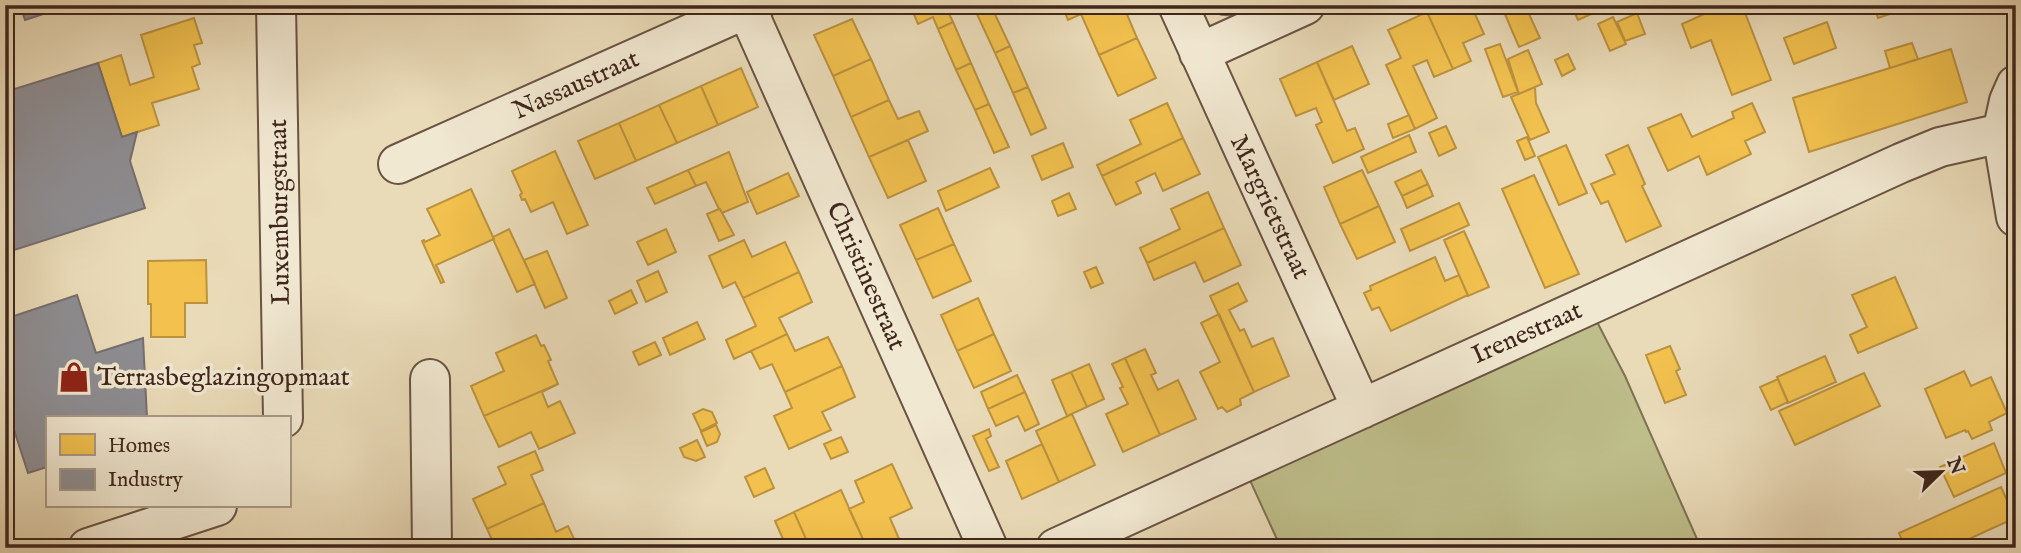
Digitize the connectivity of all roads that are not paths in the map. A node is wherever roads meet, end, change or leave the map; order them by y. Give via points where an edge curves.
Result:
1 (276, 5) edge
2 (1178, 5) edge
3 (1306, 5) edge
4 (749, 6) edge
5 (1199, 53) junction
6 (2016, 85) edge
7 (2002, 133) junction
8 (398, 164) dead end
9 (2016, 217) edge
10 (430, 379) dead end
11 (1362, 409) junction
12 (283, 416) edge
13 (212, 508) edge
14 (88, 548) edge
15 (432, 548) edge
16 (988, 548) edge
17 (1056, 548) edge

1 - 12 street, Luxemburgstraat
2 - 5 street, Margrietstraat
3 - 5 street
4 - 8 street, Nassaustraat
4 - 16 street, Christinestraat
5 - 11 street, Margrietstraat
6 - 7 street
7 - 9 street
7 - 11 street, Irenestraat via 1901,163
10 - 15 street
11 - 17 street, Irenestraat
13 - 14 street

